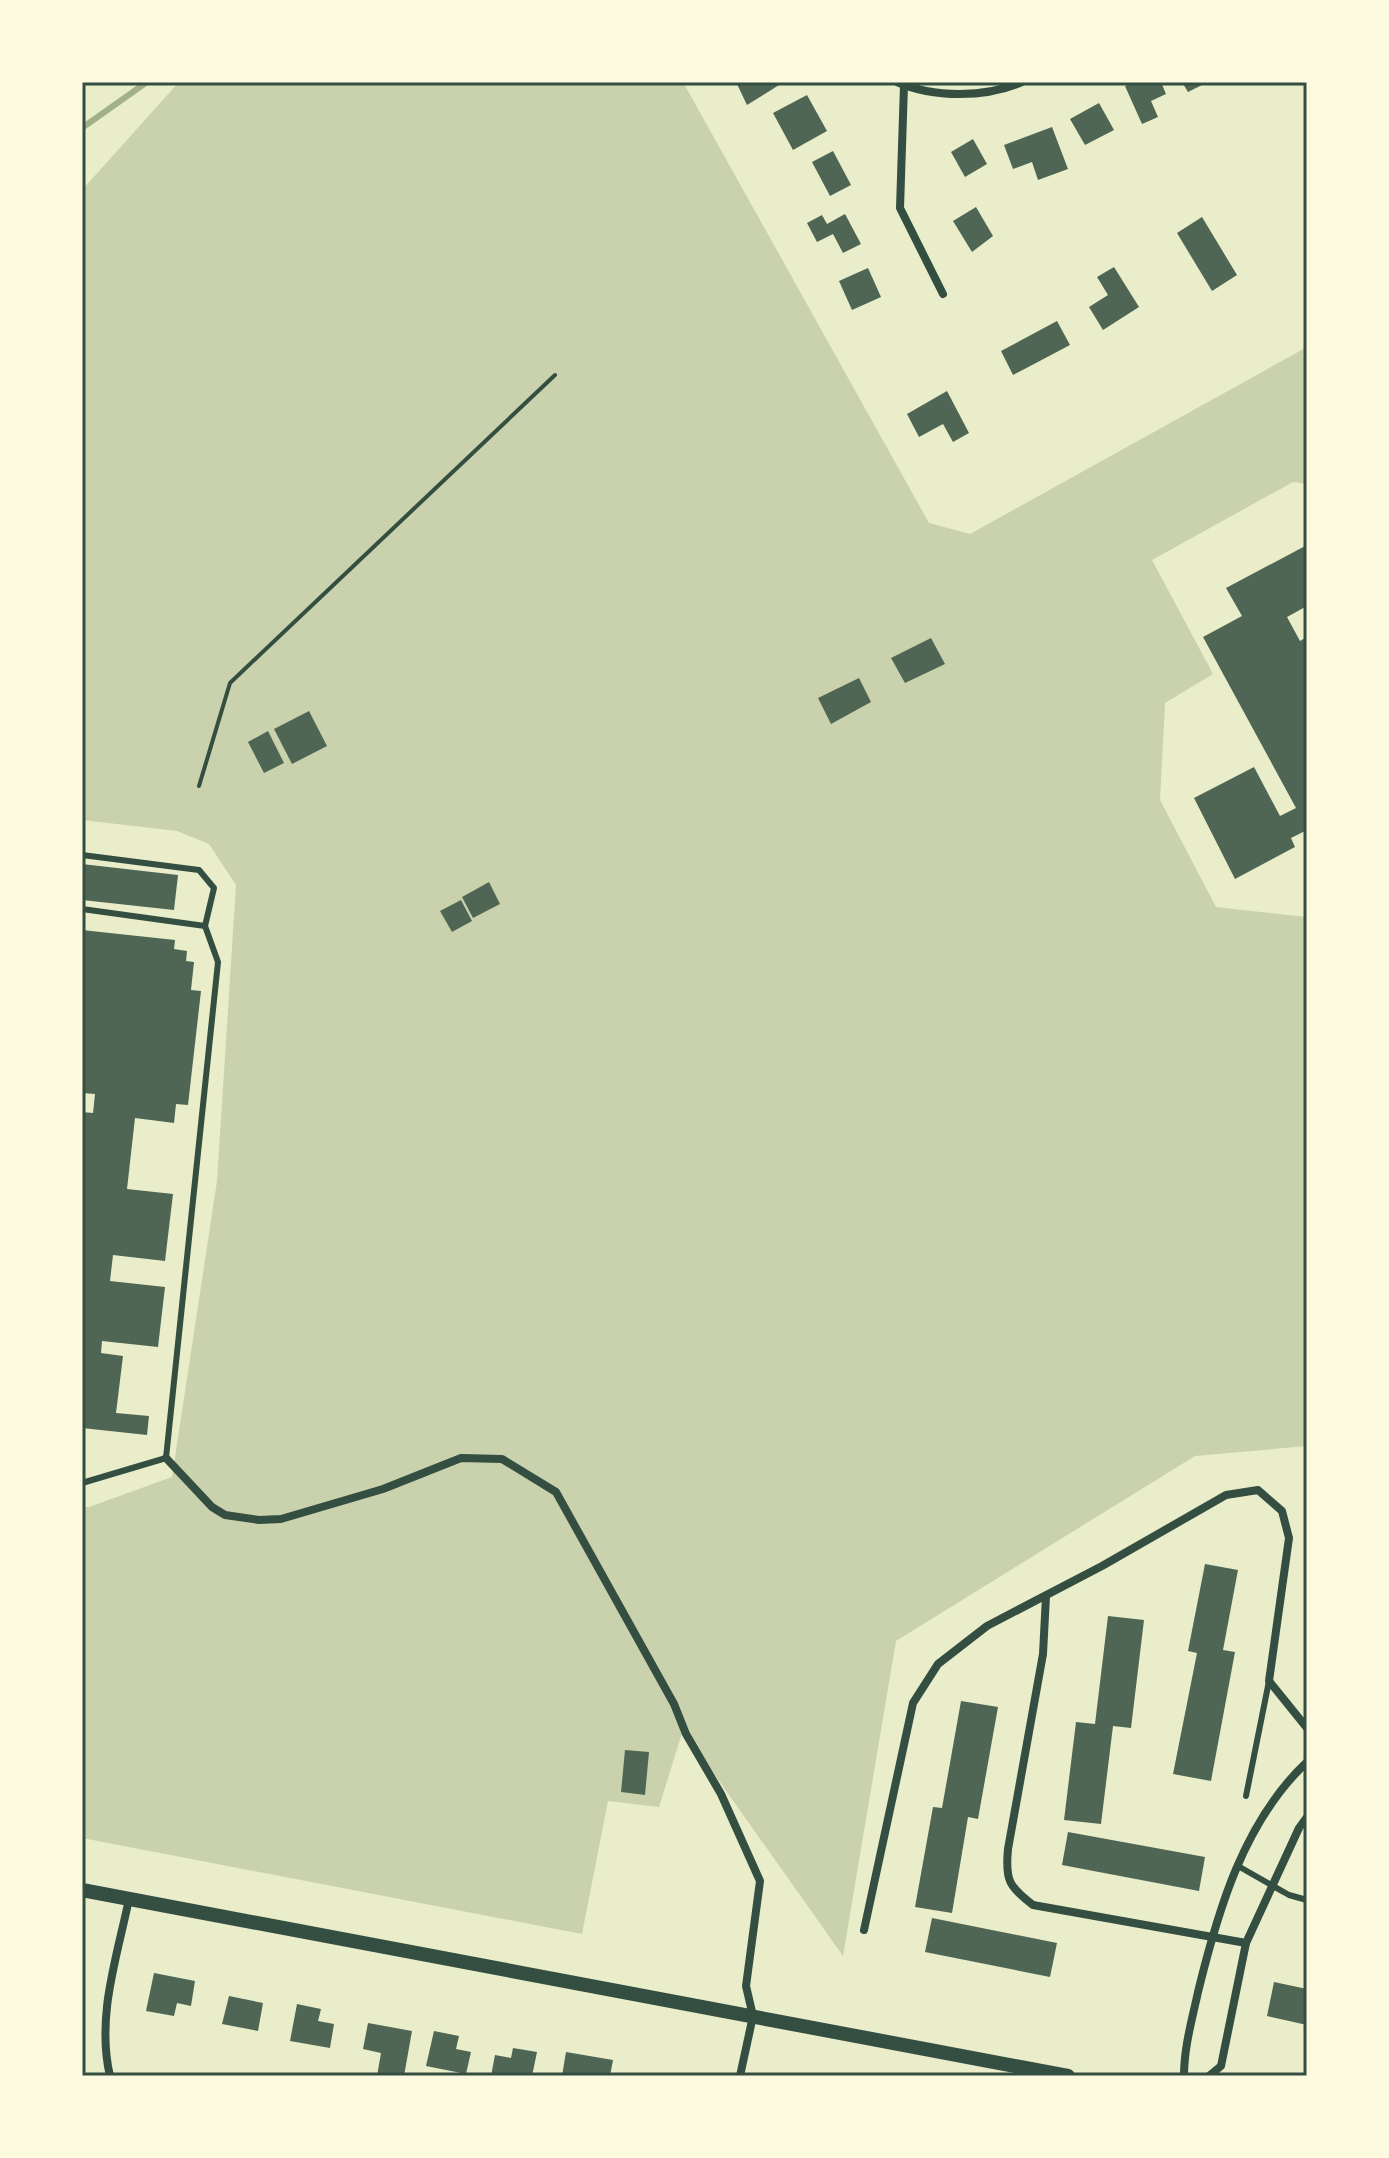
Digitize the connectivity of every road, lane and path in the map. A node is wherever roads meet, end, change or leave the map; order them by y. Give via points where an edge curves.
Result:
1 (1022, 82) edge
2 (901, 84) edge
3 (943, 294) dead end
4 (555, 375) dead end
5 (199, 786) dead end
6 (82, 855) edge
7 (82, 909) edge
8 (205, 926) junction
9 (166, 1458) junction
10 (82, 1483) edge
11 (1046, 1596) junction
12 (1269, 1681) junction
13 (1307, 1728) edge
14 (1307, 1762) edge
15 (1246, 1796) dead end
16 (1307, 1817) edge
17 (1238, 1866) junction
18 (1273, 1885) junction
19 (82, 1890) edge
20 (129, 1899) junction
21 (1307, 1900) edge
22 (864, 1930) dead end
23 (1211, 1937) junction
24 (1246, 1943) junction
25 (753, 2016) junction
26 (110, 2076) edge
27 (740, 2076) edge
28 (1068, 2076) edge
29 (1184, 2076) edge
30 (1209, 2076) edge

1 - 2 street via 981,94
2 - 3 street via 900,208
4 - 5 path via 230,683
6 - 8 lane via 199,870 214,888
7 - 8 lane
8 - 9 lane via 218,962
9 - 10 lane
9 - 25 street via 212,1507 225,1515 259,1520 281,1519 383,1489 461,1458 502,1459 556,1492 674,1704 758,1872 746,1986
11 - 12 street via 1226,1495 1258,1490 1282,1511 1289,1538
11 - 22 street via 987,1626 938,1664 913,1703
11 - 23 street via 1043,1654 1008,1849 1006,1869 1013,1889 1033,1905
12 - 13 street
12 - 15 lane
14 - 17 street via 1270,1803
16 - 18 street
17 - 18 lane
17 - 23 street
18 - 21 lane
18 - 24 street
19 - 20 street
20 - 25 street
20 - 26 street via 106,2005
23 - 24 street
23 - 29 street via 1184,2054
24 - 30 street via 1221,2066
25 - 27 street
25 - 28 street

